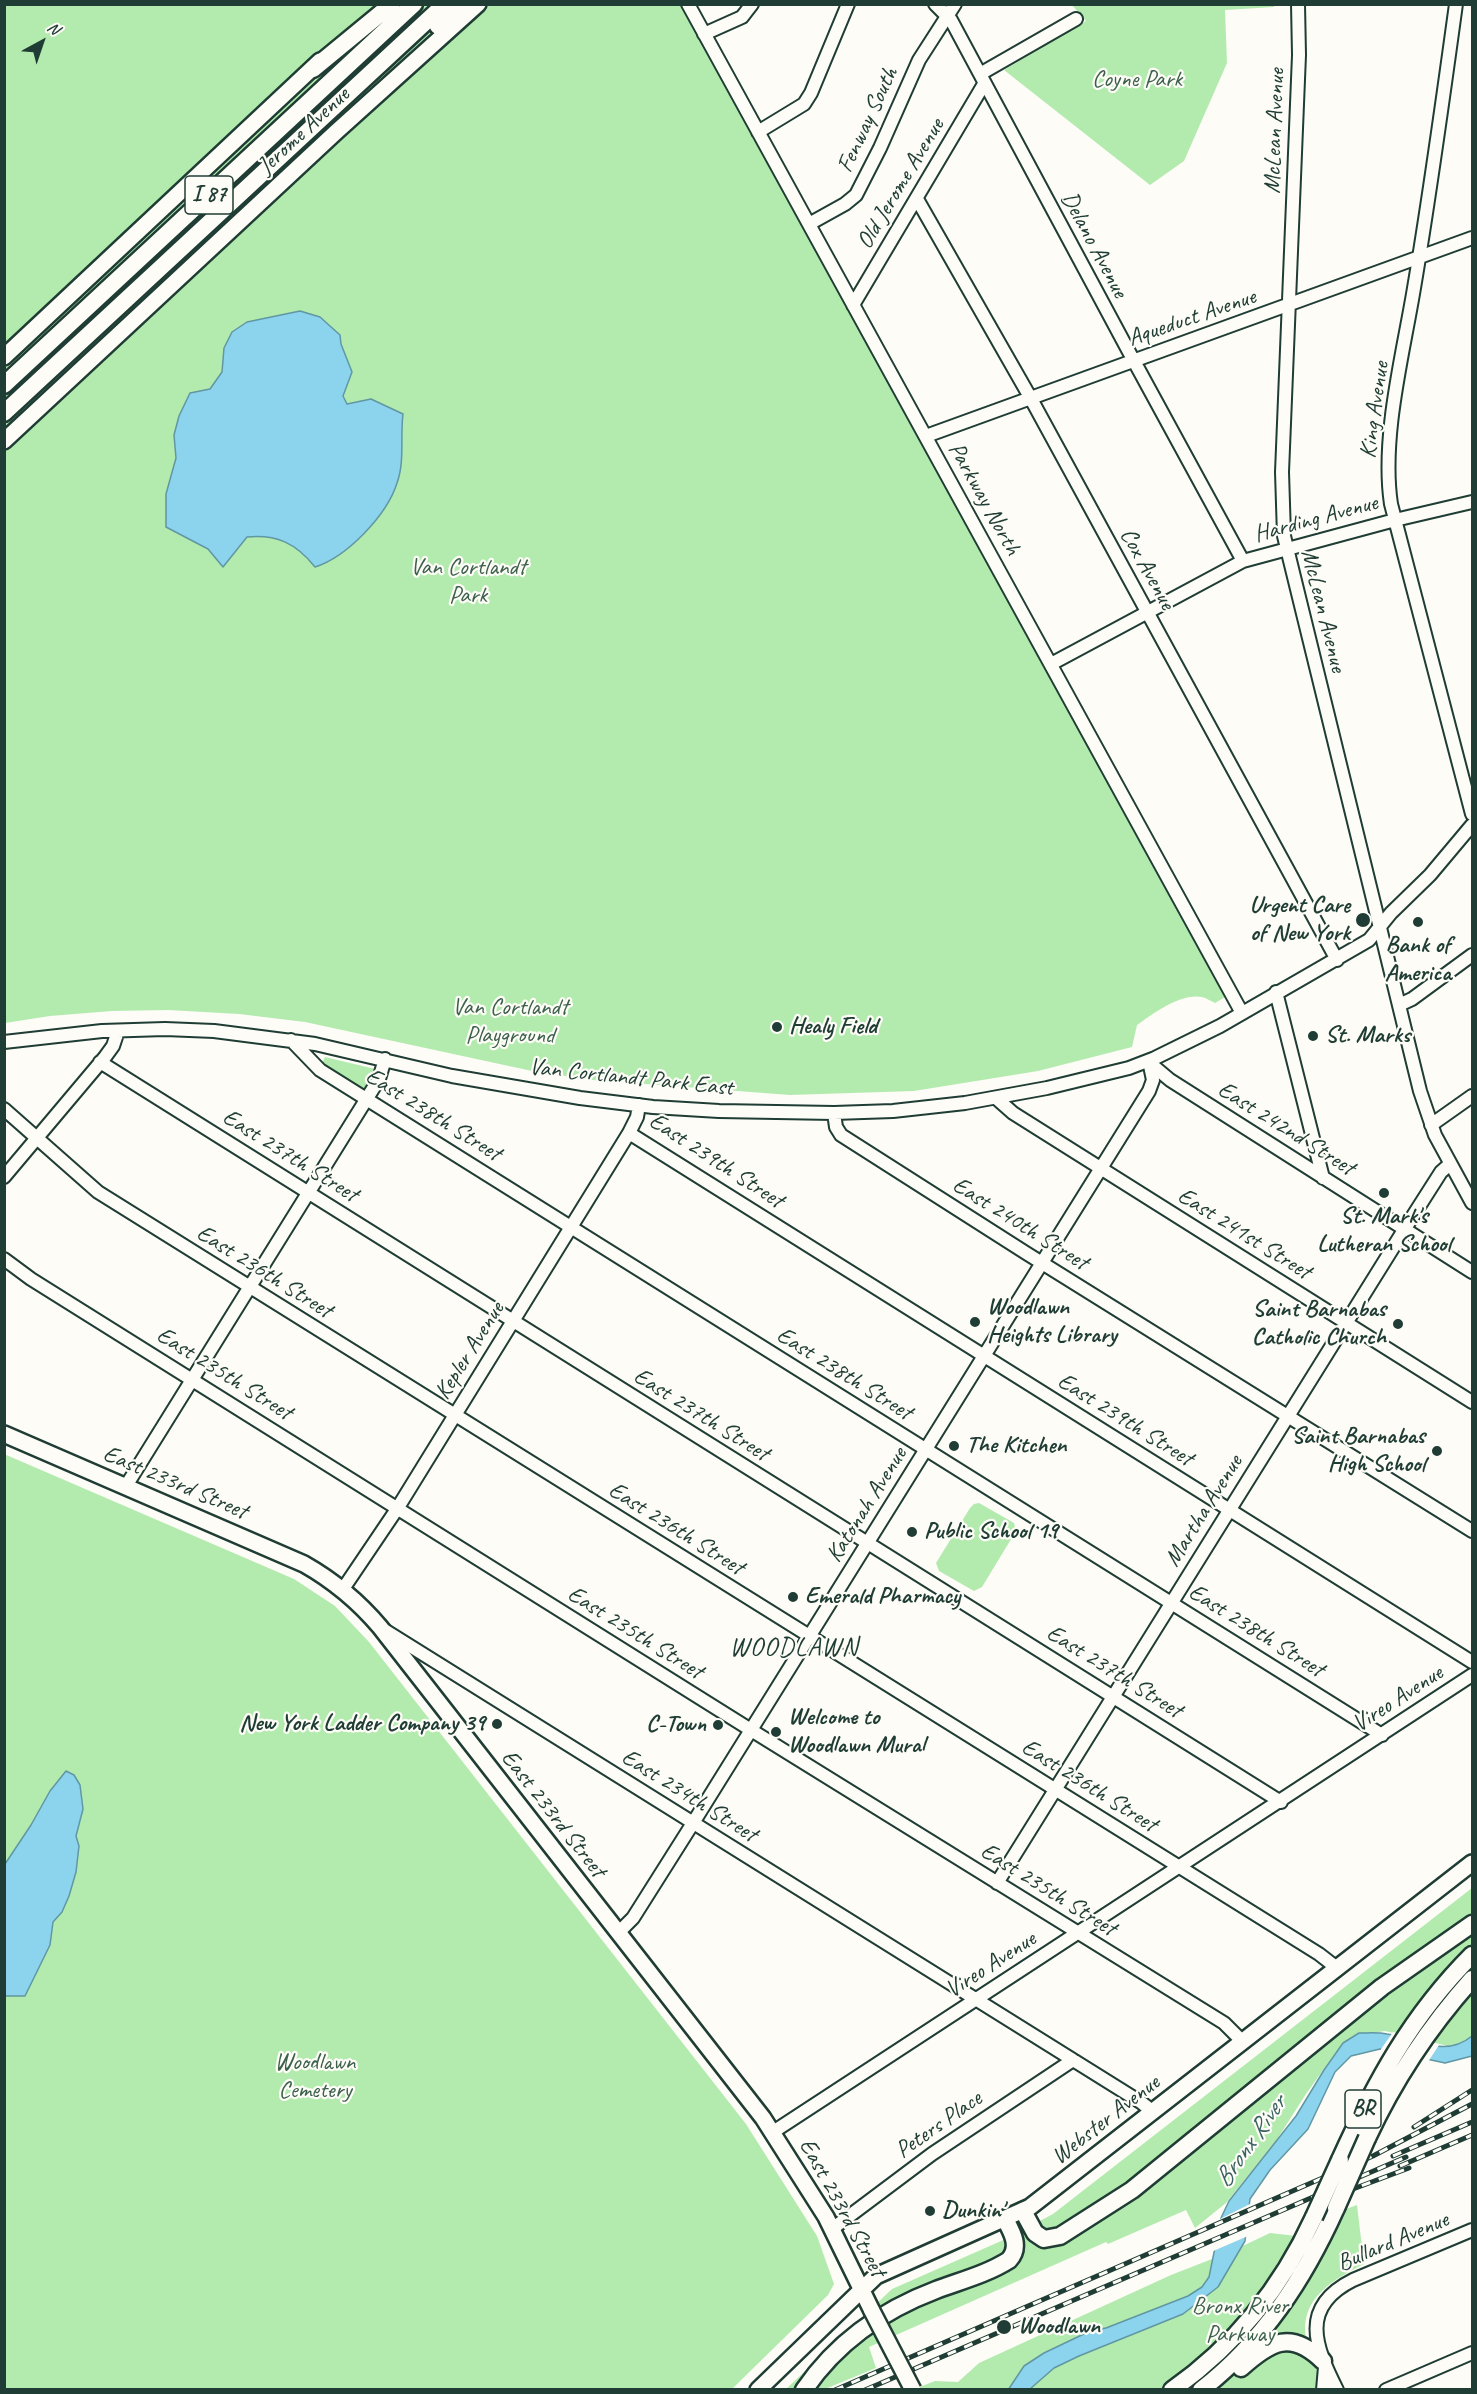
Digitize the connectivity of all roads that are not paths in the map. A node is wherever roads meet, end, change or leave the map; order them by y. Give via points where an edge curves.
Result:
1 (378, 4) edge
2 (392, 4) edge
3 (414, 4) edge
4 (445, 4) edge
5 (463, 4) edge
6 (478, 4) edge
7 (688, 4) edge
8 (752, 4) edge
9 (848, 4) edge
10 (935, 4) edge
11 (955, 4) edge
12 (1298, 4) edge
13 (1456, 4) edge
14 (947, 15) junction
15 (1076, 19) dead end
16 (705, 34) junction
17 (313, 69) junction
18 (366, 78) junction
19 (982, 79) junction
20 (758, 132) junction
21 (917, 199) junction
22 (809, 224) junction
23 (1473, 238) edge
24 (1420, 256) junction
25 (853, 305) junction
26 (1289, 306) junction
27 (4, 357) edge
28 (1133, 361) junction
29 (4, 385) edge
30 (1030, 397) junction
31 (4, 413) edge
32 (926, 436) junction
33 (4, 441) edge
34 (1473, 502) edge
35 (1395, 520) junction
36 (1287, 550) junction
37 (1243, 561) junction
38 (1147, 613) junction
39 (1051, 664) junction
40 (1473, 814) edge
41 (1473, 825) edge
42 (1380, 927) junction
43 (1473, 955) edge
44 (1337, 960) junction
45 (1276, 992) junction
46 (1399, 1005) junction
47 (1242, 1013) junction
48 (118, 1030) junction
49 (291, 1040) junction
50 (4, 1042) edge
51 (385, 1059) junction
52 (1149, 1060) junction
53 (100, 1062) junction
54 (1473, 1096) edge
55 (366, 1098) junction
56 (996, 1098) junction
57 (639, 1105) junction
58 (4, 1109) edge
59 (834, 1113) junction
60 (1431, 1125) junction
61 (629, 1133) junction
62 (37, 1137) junction
63 (1450, 1164) junction
64 (1101, 1168) junction
65 (4, 1177) edge
66 (1323, 1178) junction
67 (308, 1192) junction
68 (1473, 1203) edge
69 (572, 1227) junction
70 (1404, 1230) junction
71 (4, 1259) edge
72 (1042, 1263) junction
73 (1473, 1272) edge
74 (249, 1287) junction
75 (513, 1322) junction
76 (1346, 1323) junction
77 (984, 1356) junction
78 (192, 1379) junction
79 (1473, 1402) edge
80 (455, 1416) junction
81 (1289, 1417) junction
82 (4, 1434) edge
83 (926, 1450) junction
84 (126, 1486) junction
85 (397, 1509) junction
86 (1230, 1510) junction
87 (1473, 1531) edge
88 (868, 1543) junction
89 (343, 1589) junction
90 (1172, 1603) junction
91 (380, 1627) junction
92 (810, 1637) junction
93 (1473, 1662) edge
94 (1473, 1675) edge
95 (1114, 1696) junction
96 (751, 1730) junction
97 (1382, 1735) junction
98 (1055, 1790) junction
99 (1281, 1802) junction
100 (693, 1823) junction
101 (1473, 1863) edge
102 (1180, 1867) junction
103 (997, 1883) junction
104 (1473, 1924) edge
105 (618, 1933) junction
106 (1079, 1934) junction
107 (1473, 1955) edge
108 (1337, 1968) junction
109 (1473, 1979) edge
110 (976, 2000) junction
111 (1243, 2042) junction
112 (1072, 2060) junction
113 (1398, 2062) junction
114 (1153, 2112) junction
115 (773, 2132) junction
116 (1023, 2211) junction
117 (1005, 2219) junction
118 (832, 2229) junction
119 (1473, 2230) edge
120 (861, 2289) junction
121 (1473, 2353) edge
122 (1324, 2364) junction
123 (758, 2390) edge
124 (804, 2390) edge
125 (913, 2390) edge
126 (1172, 2390) edge
127 (1201, 2390) edge
128 (1215, 2390) edge
129 (1323, 2390) edge
130 (1337, 2390) edge
131 (1386, 2390) edge

1 - 17 main road, Jerome Avenue
2 - 17 highway
3 - 29 highway, I 87
4 - 18 highway, I 87
5 - 18 highway via 423,39
6 - 33 main road, Jerome Avenue
7 - 16 street, Parkway North
8 - 16 street via 742,17
9 - 20 street via 804,104
10 - 14 street, Delano Avenue
11 - 14 street, Fenway South
12 - 26 street, McLean Avenue
13 - 24 street, King Avenue
14 - 19 street, Delano Avenue
14 - 22 street, Fenway South via 919,60 856,195
15 - 19 street, Old Jerome Avenue
16 - 20 street, Parkway North
17 - 27 main road, Jerome Avenue
18 - 31 highway, I 87
19 - 21 street, Old Jerome Avenue
19 - 28 street, Delano Avenue
20 - 22 street, Parkway North
21 - 25 street, Old Jerome Avenue
21 - 30 street, Cox Avenue
22 - 25 street, Parkway North
23 - 24 street, Aqueduct Avenue
24 - 26 street, Aqueduct Avenue
24 - 35 street, King Avenue via 1390,436 1387,480
25 - 32 street, Parkway North
26 - 28 street, Aqueduct Avenue
26 - 36 street, McLean Avenue via 1282,501
28 - 30 street, Aqueduct Avenue
28 - 37 street, Delano Avenue
30 - 32 street, Aqueduct Avenue
30 - 38 street, Cox Avenue
32 - 39 street, Parkway North
34 - 35 street, Harding Avenue
35 - 36 street, Harding Avenue
35 - 40 street, King Avenue
36 - 37 street, Harding Avenue
36 - 42 street, McLean Avenue
37 - 38 street, Harding Avenue
38 - 39 street, Harding Avenue
38 - 44 street, Cox Avenue
39 - 47 street, Parkway North
41 - 42 street, Van Cortlandt Park East
42 - 44 street, Van Cortlandt Park East via 1370,940
42 - 46 street, McLean Avenue
43 - 46 street
44 - 45 street, Van Cortlandt Park East
45 - 47 street, Van Cortlandt Park East
45 - 66 street
46 - 60 street, McLean Avenue
47 - 52 street, Van Cortlandt Park East
48 - 49 street, Van Cortlandt Park East via 214,1031
48 - 50 street, Van Cortlandt Park East
48 - 53 street via 113,1046
49 - 51 street, Van Cortlandt Park East
49 - 55 street, East 238th Street via 315,1066
51 - 55 street via 379,1079
51 - 57 street, Van Cortlandt Park East via 452,1076
52 - 56 street, Van Cortlandt Park East via 1078,1081
52 - 64 street, Katonah Avenue via 1153,1084
52 - 66 street, East 242nd Street via 1165,1078
53 - 62 street
53 - 67 street, East 237th Street
54 - 60 street
55 - 67 street
55 - 69 street, East 238th Street
56 - 59 street, Van Cortlandt Park East via 902,1110
56 - 64 street, East 241st Street via 1013,1113
57 - 59 street, Van Cortlandt Park East
57 - 61 street, East 239th Street
58 - 62 street, East 236th Street
59 - 72 street, East 240th Street via 841,1135
60 - 63 street, McLean Avenue
61 - 69 street, Kepler Avenue
61 - 77 street, East 239th Street
62 - 65 street
62 - 74 street, East 236th Street via 98,1192
63 - 68 street, McLean Avenue
63 - 70 street, Martha Avenue
64 - 72 street, Katonah Avenue
64 - 76 street, East 241st Street
66 - 70 street, East 242nd Street
67 - 74 street
67 - 75 street, East 237th Street
69 - 75 street, Kepler Avenue
69 - 83 street, East 238th Street
70 - 73 street, East 242nd Street
70 - 76 street, Martha Avenue
71 - 78 street, East 235th Street
72 - 77 street, Katonah Avenue
72 - 81 street, East 240th Street
74 - 78 street
74 - 80 street, East 236th Street
75 - 80 street, Kepler Avenue
75 - 88 street, East 237th Street
76 - 79 street, East 241st Street
76 - 81 street, Martha Avenue
77 - 83 street, Katonah Avenue
77 - 86 street, East 239th Street
78 - 84 street
78 - 85 street, East 235th Street
80 - 85 street, Kepler Avenue
80 - 92 street, East 236th Street
81 - 86 street, Martha Avenue
81 - 87 street, East 240th Street
82 - 84 main road, East 233rd Street
83 - 88 street, Katonah Avenue
83 - 90 street, East 238th Street
84 - 89 main road, East 233rd Street via 304,1564
85 - 89 street, Kepler Avenue
85 - 96 street, East 235th Street
86 - 90 street, Martha Avenue
86 - 93 street, East 239th Street
88 - 92 street, Katonah Avenue
88 - 95 street, East 237th Street
89 - 91 main road, East 233rd Street
90 - 95 street, Martha Avenue
90 - 97 street, East 238th Street
91 - 100 street, East 234th Street
91 - 105 main road, East 233rd Street
92 - 96 street, Katonah Avenue
92 - 98 street, East 236th Street
94 - 97 street, Vireo Avenue
95 - 98 street, Martha Avenue
95 - 99 street, East 237th Street
96 - 100 street, Katonah Avenue
96 - 103 street, East 235th Street
97 - 99 street, Vireo Avenue
98 - 102 street, East 236th Street
98 - 103 street, Martha Avenue
99 - 102 street, Vireo Avenue
100 - 105 street, Katonah Avenue via 631,1921
100 - 110 street, East 234th Street
101 - 108 main road, Webster Avenue
102 - 106 street, Vireo Avenue
102 - 108 street, East 236th Street
103 - 106 street, East 235th Street
104 - 116 highway via 1382,1988 1138,2186 1093,2217 1060,2236 1044,2239 1035,2233
105 - 115 main road, East 233rd Street
106 - 110 street, Vireo Avenue
106 - 111 street, East 235th Street via 1224,2023
107 - 113 highway, BR via 1409,2030
108 - 111 main road, Webster Avenue
109 - 113 highway, BR
110 - 112 street, East 234th Street
110 - 115 street, Vireo Avenue
111 - 114 main road, Webster Avenue
112 - 114 street, East 234th Street
112 - 118 street, Peters Place via 920,2162
113 - 126 highway, BR, bridge via 1340,2160 1290,2264 1261,2308 1213,2358
113 - 127 highway, BR, bridge via 1336,2208 1304,2272 1274,2317
114 - 116 main road, Webster Avenue
115 - 118 main road, East 233rd Street
116 - 117 main road, Webster Avenue
117 - 120 main road, Webster Avenue via 884,2271
117 - 124 highway via 1016,2245 1009,2260 920,2296 883,2316 849,2340
118 - 120 main road, East 233rd Street
119 - 122 street, Bullard Avenue via 1336,2289 1322,2304 1317,2318
120 - 123 main road, Webster Avenue
120 - 125 main road, East 233rd Street, bridge
121 - 131 street
122 - 128 highway via 1303,2345 1279,2342 1257,2354
122 - 129 street
122 - 130 street

